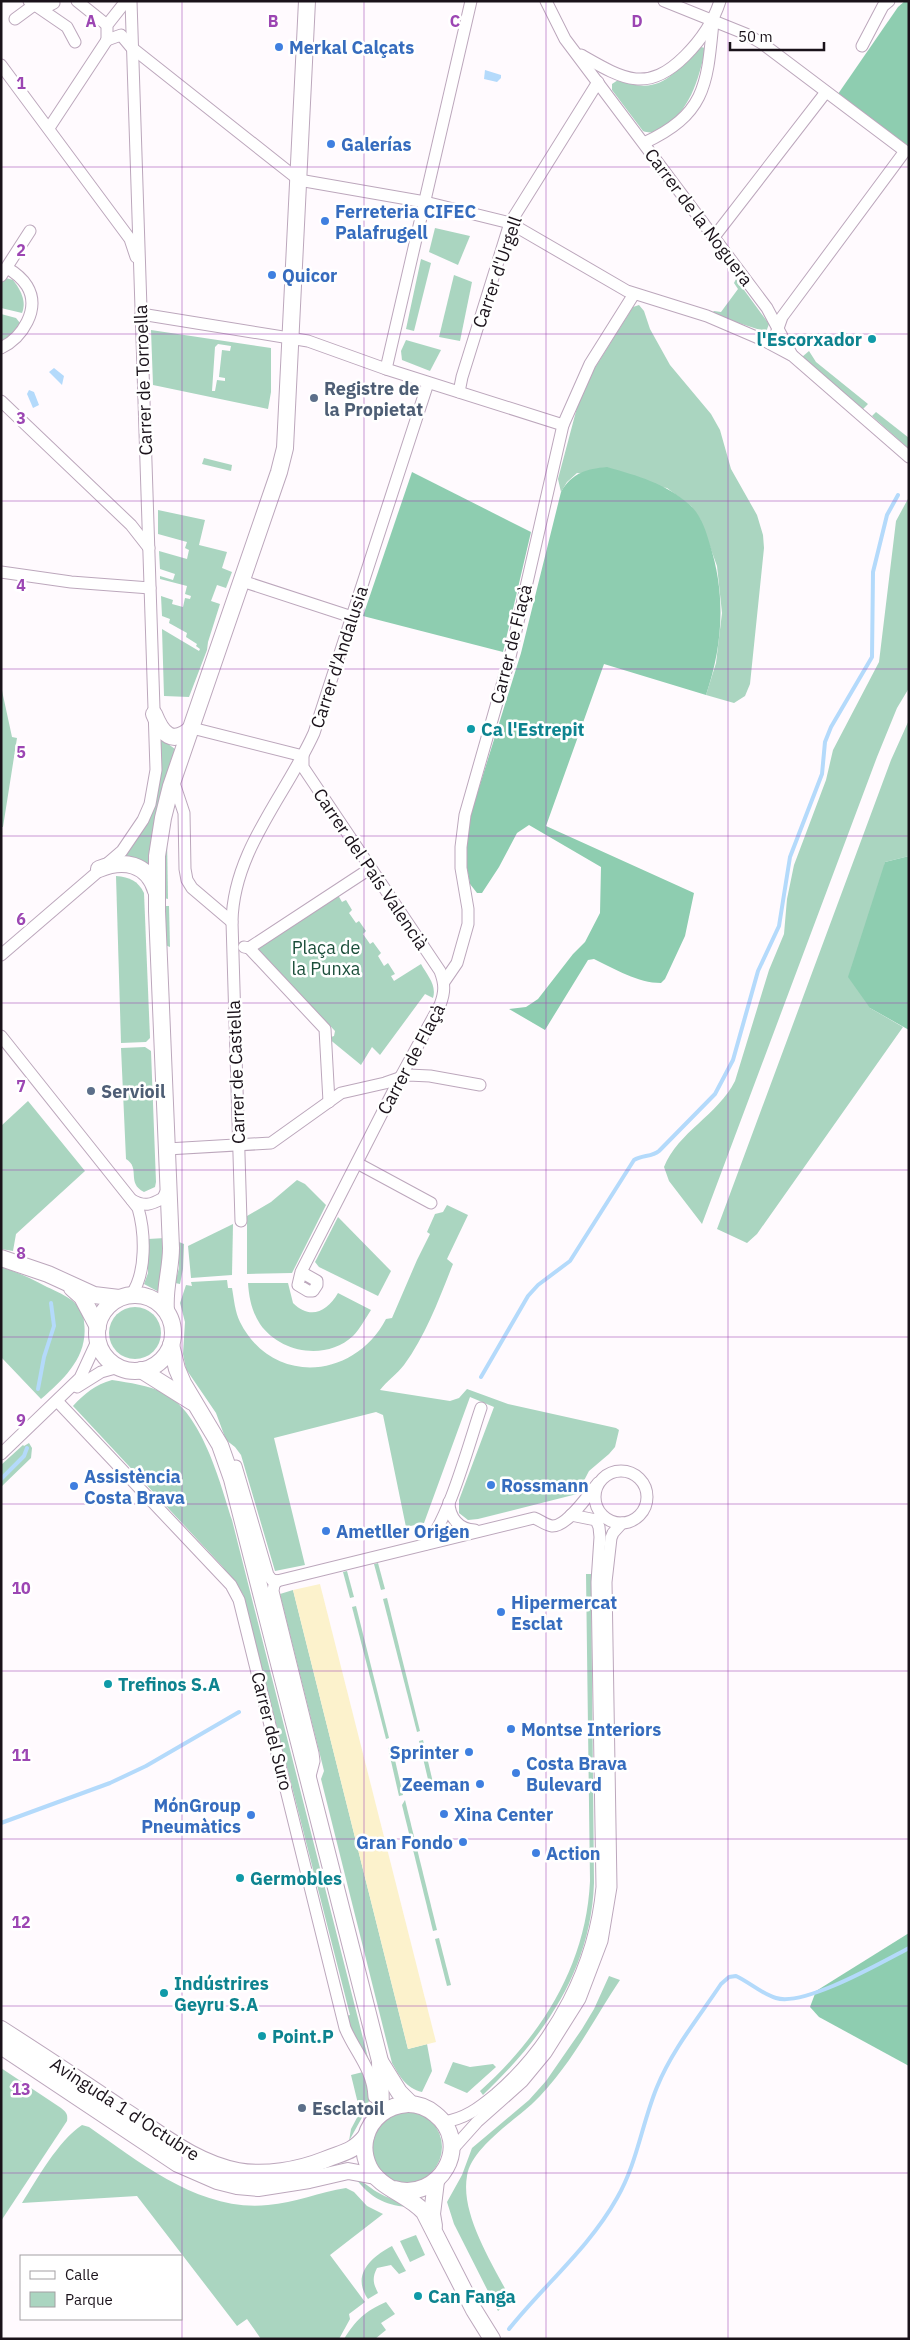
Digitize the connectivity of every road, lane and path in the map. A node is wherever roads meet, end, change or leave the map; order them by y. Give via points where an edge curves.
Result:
1 (77, 1) edge
2 (126, 1) edge
3 (131, 1) edge
4 (308, 1) edge
5 (471, 1) edge
6 (546, 1) edge
7 (664, 1) edge
8 (720, 1) edge
9 (32, 3) edge
10 (54, 3) dead end
11 (883, 3) edge
12 (15, 19) dead end
13 (714, 21) junction
14 (107, 25) junction
15 (107, 40) junction
16 (75, 42) dead end
17 (131, 46) junction
18 (862, 46) dead end
19 (577, 53) junction
20 (1, 64) edge
21 (620, 74) junction
22 (598, 82) junction
23 (606, 92) junction
24 (826, 92) junction
25 (49, 128) junction
26 (644, 143) junction
27 (299, 180) junction
28 (425, 202) junction
29 (510, 223) junction
30 (30, 231) dead end
31 (714, 237) junction
32 (4, 272) edge
33 (140, 276) junction
34 (634, 294) junction
35 (141, 314) junction
36 (778, 326) junction
37 (291, 339) junction
38 (768, 342) junction
39 (1, 348) edge
40 (793, 356) junction
41 (386, 369) junction
42 (428, 383) junction
43 (459, 392) junction
44 (1, 401) edge
45 (563, 425) junction
46 (909, 457) edge
47 (149, 548) junction
48 (1, 572) edge
49 (242, 581) junction
50 (150, 588) junction
51 (352, 617) junction
52 (154, 714) junction
53 (192, 728) junction
54 (303, 756) junction
55 (173, 780) junction
56 (370, 868) junction
57 (99, 869) junction
58 (158, 898) junction
59 (232, 922) junction
60 (232, 944) junction
61 (249, 948) junction
62 (1, 955) edge
63 (444, 982) junction
64 (1, 1036) edge
65 (400, 1078) junction
66 (480, 1085) dead end
67 (329, 1102) junction
68 (239, 1146) junction
69 (168, 1149) junction
70 (357, 1163) junction
71 (169, 1180) junction
72 (132, 1200) junction
73 (431, 1203) dead end
74 (241, 1221) dead end
75 (1, 1258) edge
76 (301, 1272) dead end
77 (69, 1285) junction
78 (125, 1297) junction
79 (166, 1310) junction
80 (98, 1333) junction
81 (172, 1345) junction
82 (119, 1367) junction
83 (141, 1370) junction
84 (58, 1402) junction
85 (194, 1403) junction
86 (481, 1408) dead end
87 (220, 1444) junction
88 (1, 1454) edge
89 (598, 1483) junction
90 (446, 1507) junction
91 (571, 1515) junction
92 (596, 1520) junction
93 (610, 1520) junction
94 (622, 1523) junction
95 (482, 1530) junction
96 (458, 1536) junction
97 (426, 1544) junction
98 (278, 1581) junction
99 (308, 1782) junction
100 (1, 2029) edge
101 (1, 2046) edge
102 (380, 2061) junction
103 (411, 2104) junction
104 (378, 2116) junction
105 (443, 2122) junction
106 (366, 2136) junction
107 (451, 2151) junction
108 (375, 2176) junction
109 (436, 2181) junction
110 (394, 2189) junction
111 (435, 2230) junction
112 (492, 2339) edge

1 - 14 street
2 - 14 street
3 - 17 street, Carrer de Torroella
4 - 27 street
5 - 28 street
6 - 19 street, Carrer de la Noguera via 565,39
7 - 13 street
8 - 13 street
9 - 10 street
9 - 12 street
9 - 16 street via 67,27
11 - 18 street
13 - 21 street via 691,50 663,74 654,79
13 - 24 street via 763,44
13 - 26 street via 707,75 696,101 670,130
14 - 15 street
15 - 17 street via 121,35
15 - 25 street
17 - 27 street
17 - 33 street, Carrer de Torroella
19 - 21 street
19 - 22 street, Carrer de la Noguera
20 - 25 street
21 - 23 street via 609,77
22 - 23 street, Carrer de la Noguera
22 - 29 street, Carrer d'Urgell
23 - 26 street, Carrer de la Noguera
24 - 31 street
24 - 36 street via 905,151
25 - 33 street via 130,239
26 - 31 street, Carrer de la Noguera
27 - 28 street
27 - 37 street
28 - 29 street
28 - 41 street
29 - 34 street
29 - 43 street, Carrer d'Urgell
30 - 32 street
31 - 36 street, Carrer de la Noguera
32 - 39 street via 22,278 28,286 31,305 20,334
33 - 35 street, Carrer de Torroella
34 - 38 street via 707,316
34 - 45 street, Carrer de Flaçà via 590,364
35 - 37 street
35 - 47 street, Carrer de Torroella
36 - 38 street via 776,334
36 - 40 street, Carrer de la Noguera
37 - 41 street
37 - 49 street via 285,448
38 - 40 street
40 - 46 street
41 - 42 street
42 - 43 street
42 - 51 street, Carrer d'Andalusia
43 - 45 street
44 - 47 street via 132,525
45 - 63 street, Carrer de Flaçà via 510,657 465,815 461,868 468,924 457,963
47 - 50 street, Carrer de Torroella
48 - 50 street
49 - 51 street
49 - 53 street
50 - 52 street, Carrer de Torroella
51 - 54 street, Carrer d'Andalusia via 314,733
52 - 53 street via 163,731 171,736 178,738
52 - 57 street, Carrer de Torroella via 156,770 150,804 135,834
53 - 54 street
53 - 55 street
54 - 56 street, Carrer del País Valencià via 303,767
54 - 59 street, Carrer d'Andalusia via 271,806 242,868 232,901
55 - 58 street via 157,856
55 - 59 street via 184,813 187,880
56 - 61 street
56 - 63 street, Carrer del País Valencià via 440,971
57 - 58 street via 121,863 140,867 153,881
57 - 62 street, Carrer de Torroella
58 - 69 street
59 - 60 street, Carrer de Castella
60 - 61 street
60 - 68 street, Carrer de Castella
61 - 67 street via 326,1031
63 - 65 street, Carrer de Flaçà via 440,1005
64 - 72 street
65 - 66 street via 430,1076
65 - 67 street via 345,1091
65 - 70 street, Carrer de Flaçà
67 - 68 street via 271,1143
68 - 69 street
68 - 74 street, Carrer de Castella
69 - 71 street
70 - 73 street
70 - 76 street, Carrer de Flaçà
71 - 72 street via 163,1198 156,1202 141,1205
71 - 79 street via 171,1265 165,1292
72 - 78 street via 138,1208 142,1225 142,1266 138,1286
75 - 77 street
77 - 78 street via 94,1295
77 - 80 street via 82,1297
78 - 79 street via 147,1296
78 - 80 street via 103,1313
79 - 81 street via 173,1327
80 - 82 street via 105,1355
80 - 84 street via 80,1378
81 - 83 street via 160,1362
81 - 85 street via 177,1368
82 - 83 street
82 - 84 street via 85,1380
83 - 85 street
84 - 88 street
84 - 104 street, Carrer del Suro via 231,1585 239,1600 345,2028 370,2072
85 - 87 street
86 - 90 street
87 - 98 street via 239,1473 268,1575
87 - 99 street via 248,1538
89 - 91 street
89 - 93 street via 594,1499 598,1513
89 - 94 street via 610,1472 626,1471 637,1476 645,1486 647,1502 644,1509 632,1521
90 - 95 street via 460,1526
90 - 96 street via 448,1531
90 - 97 street
91 - 92 street
91 - 95 street via 551,1526 534,1518
92 - 93 street
92 - 105 street via 600,1537 597,1582 602,1887 597,1923 586,1961 571,1995 538,2047 515,2076 471,2114
93 - 94 street
94 - 107 street via 613,1533 610,1544 606,1582 611,1887 602,1941 580,1999 555,2041 522,2082 477,2122
95 - 96 street
96 - 97 street
97 - 98 street
98 - 99 street via 273,1591 314,1753
99 - 102 street
100 - 106 street, Avinguda 1 d'Octubre via 186,2152 239,2172 258,2173 305,2166 348,2152
101 - 108 street, Avinguda 1 d'Octubre via 178,2164 217,2181 258,2188 348,2171
102 - 103 street via 399,2092
102 - 104 street
103 - 104 street via 395,2106
103 - 105 street via 429,2110
104 - 106 street
105 - 107 street via 450,2136
106 - 108 street via 364,2154
107 - 109 street via 447,2167
108 - 110 street
109 - 110 street via 416,2190
109 - 111 street via 432,2214
110 - 111 street via 415,2202
111 - 112 street via 474,2310

